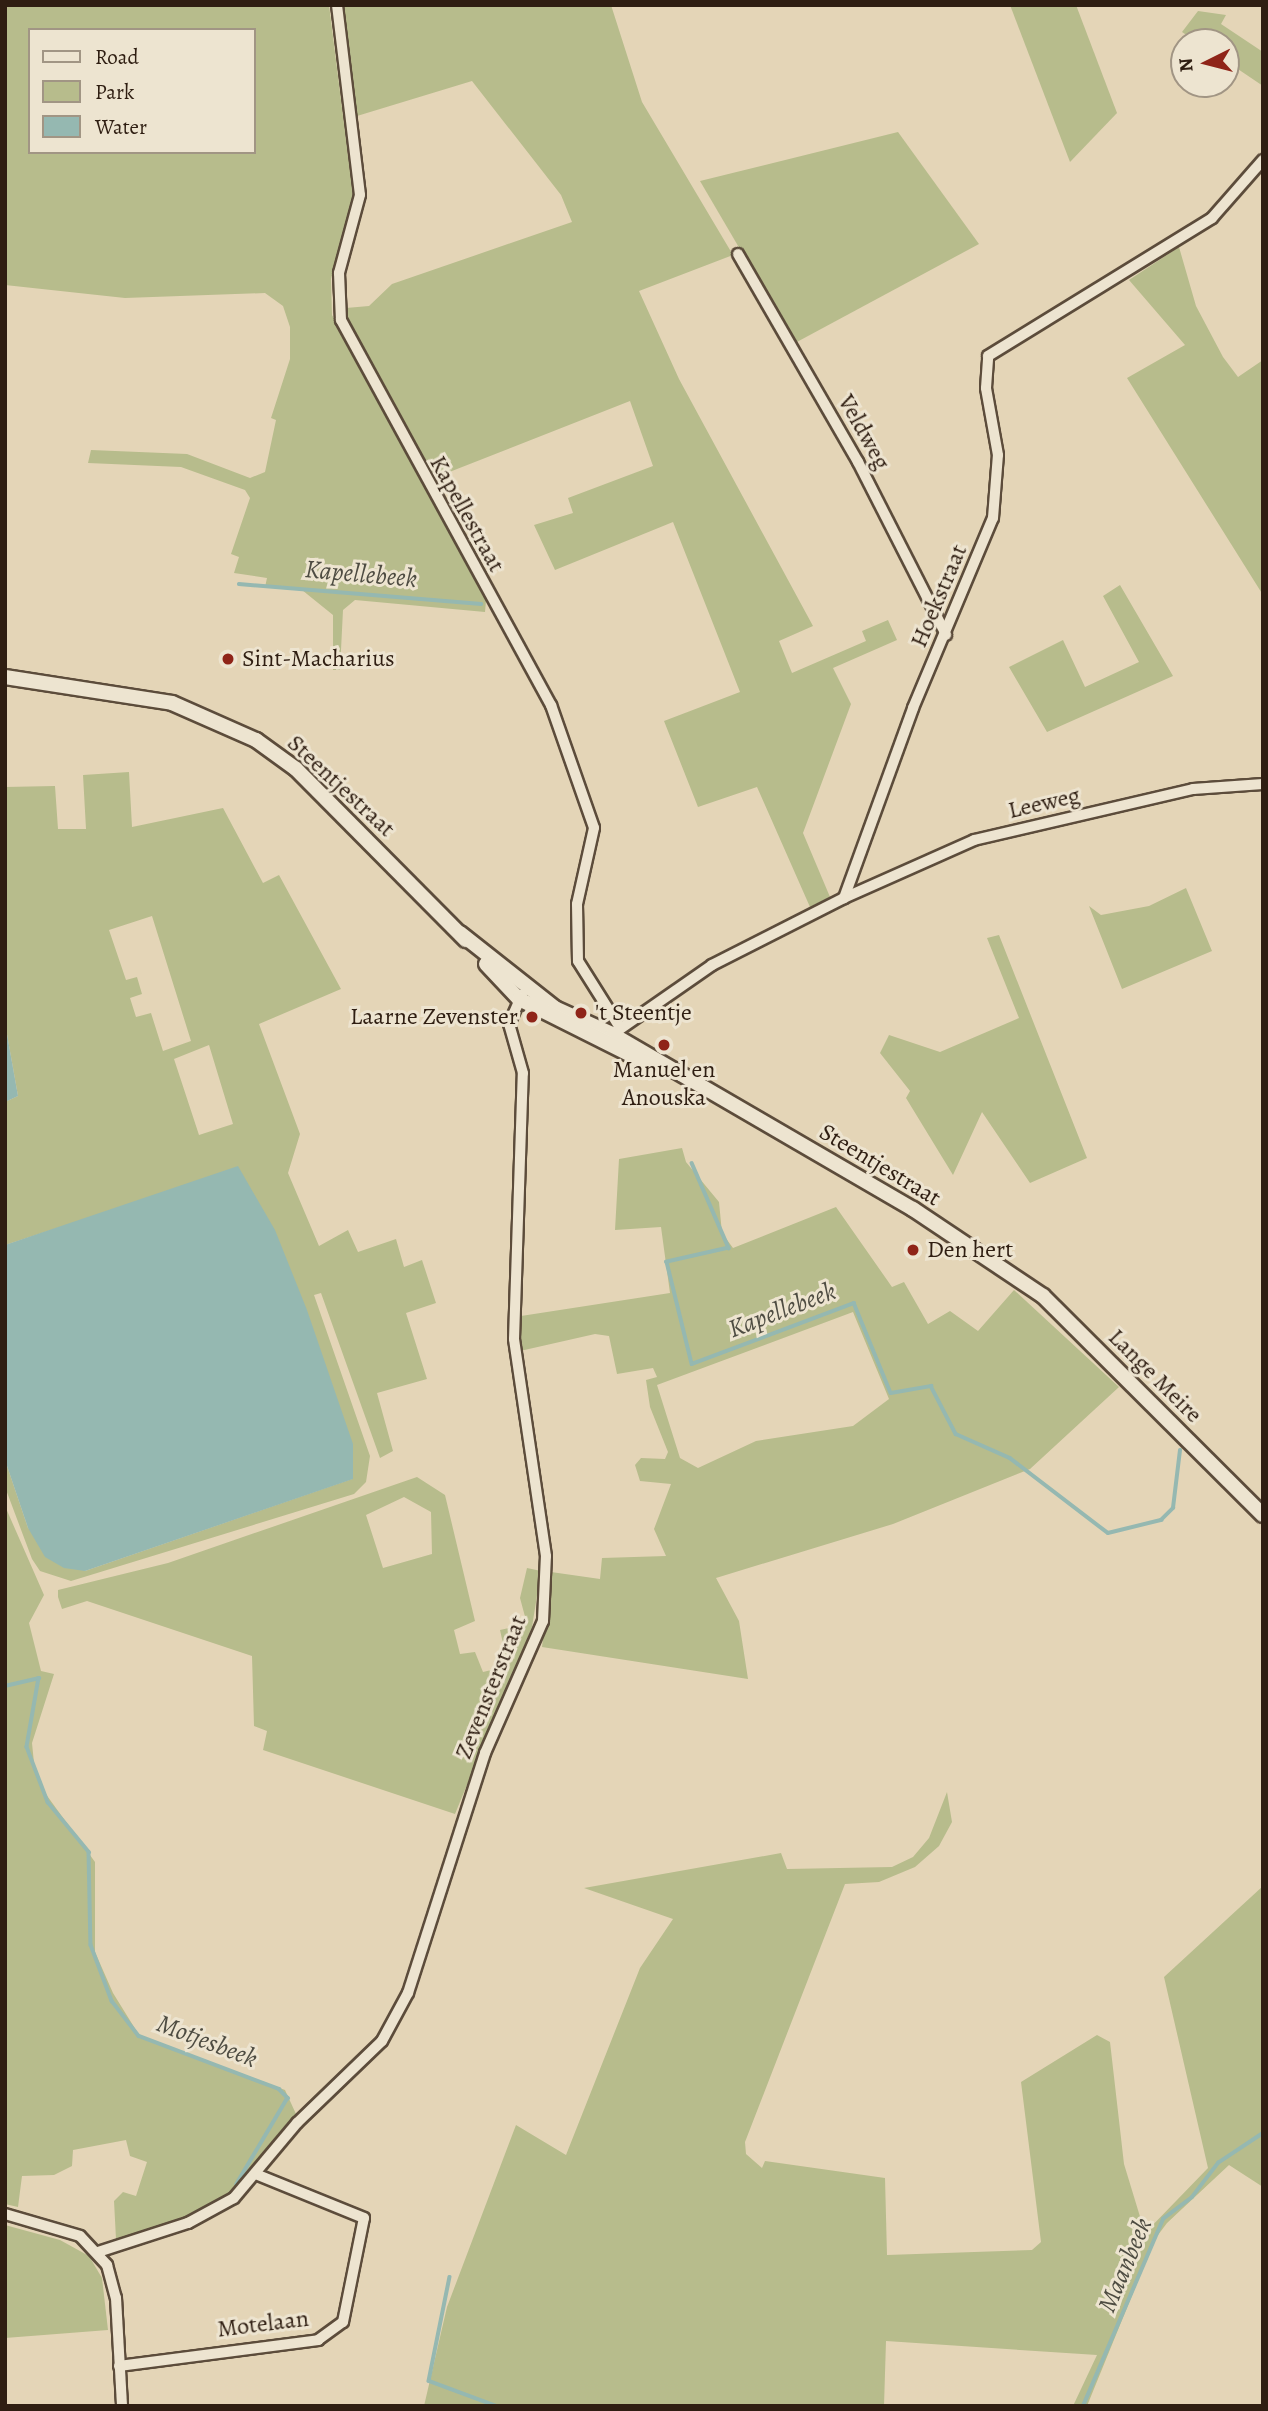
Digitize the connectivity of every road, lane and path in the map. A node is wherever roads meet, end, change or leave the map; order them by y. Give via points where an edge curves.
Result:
1 (337, 5) edge
2 (1263, 160) edge
3 (738, 254) dead end
4 (946, 635) junction
5 (5, 677) edge
6 (1263, 784) edge
7 (844, 898) junction
8 (522, 994) junction
9 (611, 1034) junction
10 (1011, 1273) joint
11 (1263, 1515) edge
12 (258, 2175) junction
13 (5, 2214) edge
14 (98, 2252) junction
15 (119, 2366) junction
16 (121, 2406) edge

1 - 9 street, Kapellestraat via 360,195 339,273 341,320 551,705 594,828 577,904 578,961
2 - 4 street, Hoekstraat via 1212,218 988,356 986,388 998,455 993,518
3 - 4 street, Veldweg via 858,462
4 - 7 street, Hoekstraat
5 - 8 street, Steentjestraat via 172,703 256,740 296,769
6 - 7 street, Leeweg via 1193,789 974,840
7 - 9 street via 712,965
8 - 9 street, Steentjestraat
8 - 12 street, Zevensterstraat via 509,1024 523,1073 514,1339 545,1556 543,1621 485,1753 398,2019 298,2123
9 - 10 street, Steentjestraat
10 - 11 street, Lange Meire via 1043,1296
12 - 14 street, Zevensterstraat via 209,2213
12 - 15 street, Motelaan via 364,2218 348,2308 333,2334
13 - 14 street via 80,2236
14 - 15 street via 113,2284
15 - 16 street

